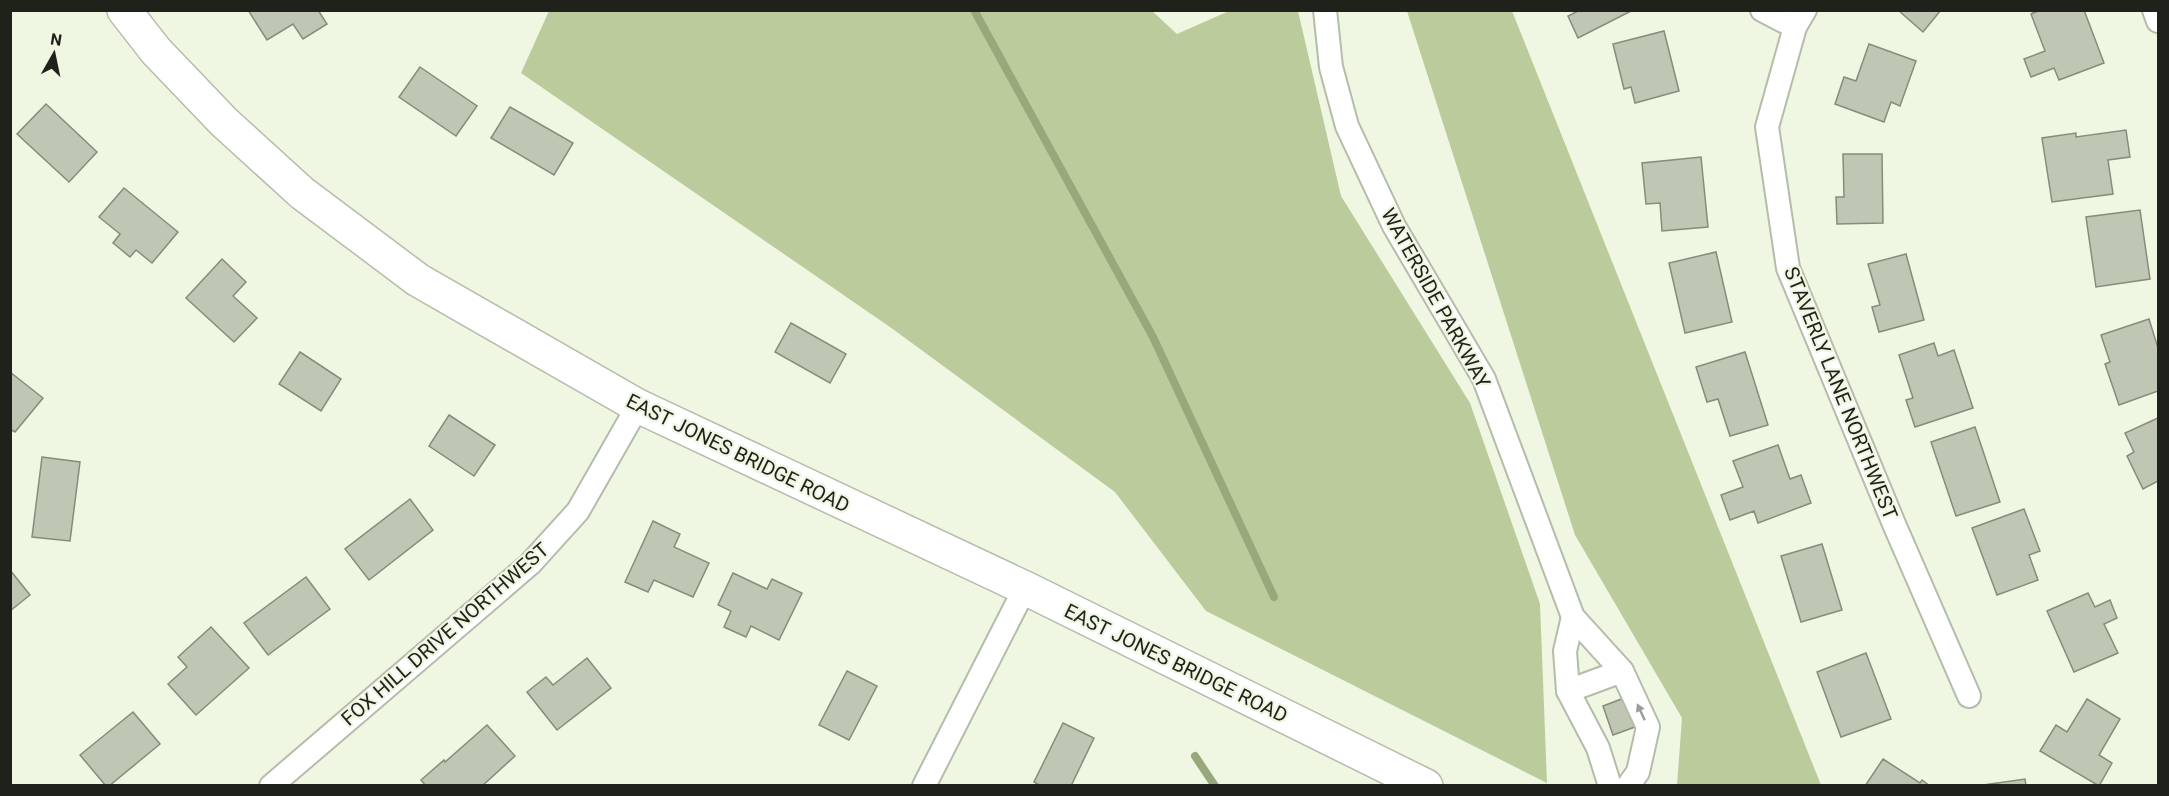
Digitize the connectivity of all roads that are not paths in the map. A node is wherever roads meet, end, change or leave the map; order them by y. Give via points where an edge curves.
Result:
1 (124, 10) edge
2 (1324, 10) edge
3 (1762, 10) edge
4 (2154, 10) edge
5 (1800, 19) edge
6 (2158, 21) edge
7 (638, 406) junction
8 (1025, 588) junction
9 (1573, 617) junction
10 (1622, 671) junction
11 (1568, 691) junction
12 (1969, 696) dead end
13 (272, 786) edge
14 (924, 786) edge
15 (1426, 786) edge
16 (1610, 786) edge
17 (1628, 786) edge

1 - 7 street, EAST JONES BRIDGE ROAD via 156,51 224,122 302,193 418,280
2 - 9 street, WATERSIDE PARKWAY via 1331,67 1347,126 1394,226 1484,379
3 - 5 street
4 - 6 street
5 - 12 street, STAVERLY LANE NORTHWEST via 1767,127 1788,268
7 - 8 street, EAST JONES BRIDGE ROAD
7 - 13 street, FOX HILL DRIVE NORTHWEST via 578,511 530,564
8 - 14 street
8 - 15 street, EAST JONES BRIDGE ROAD
9 - 10 street, WATERSIDE PARKWAY
9 - 11 street via 1565,651
10 - 11 street
17 -> 10 street, WATERSIDE PARKWAY via 1638,772 1648,727
11 - 16 street via 1598,748

